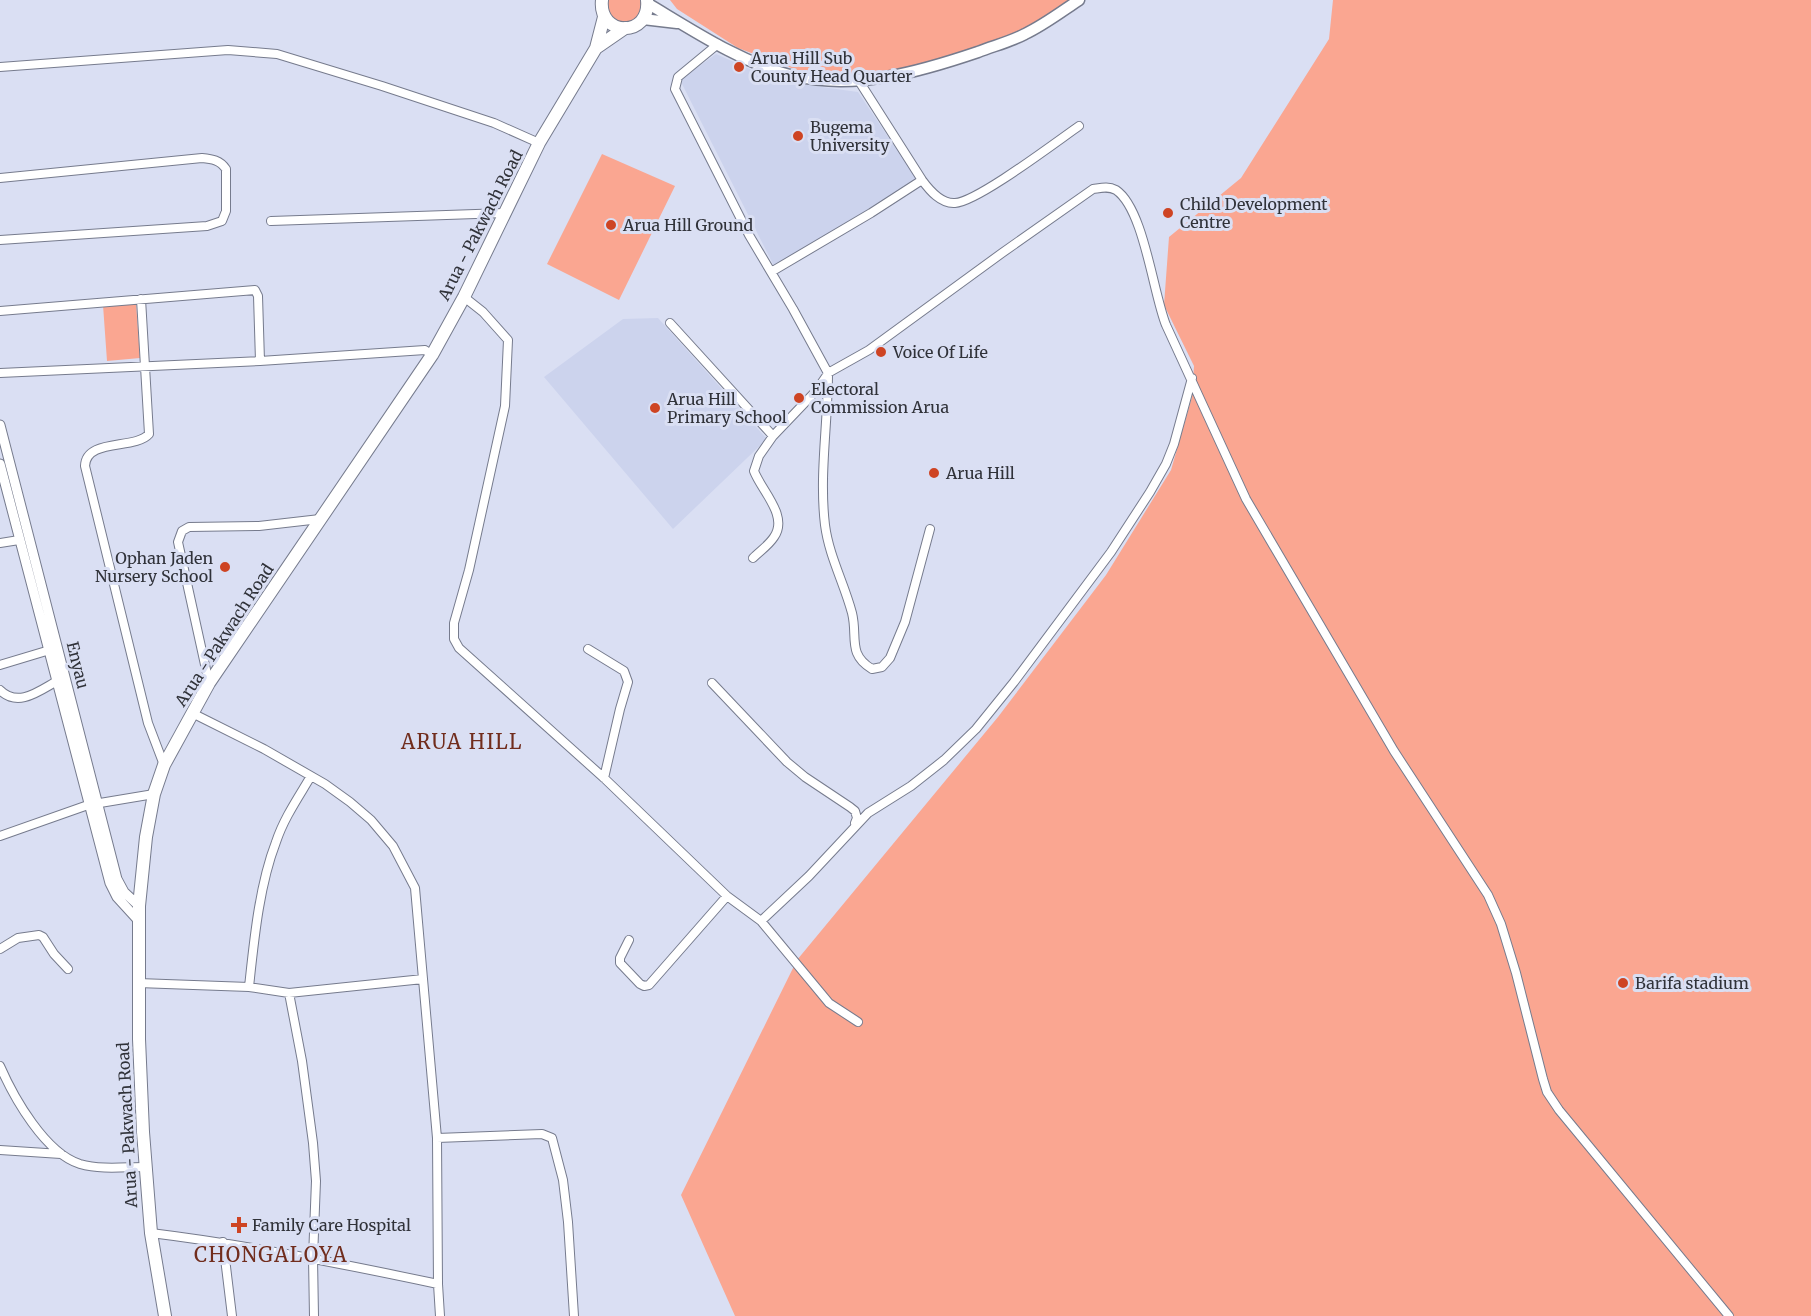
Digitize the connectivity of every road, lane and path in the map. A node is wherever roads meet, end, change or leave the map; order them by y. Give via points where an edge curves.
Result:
1 (602, 0) edge
2 (1079, 0) edge
3 (647, 1) edge
4 (604, 17) junction
5 (643, 19) junction
6 (681, 23) junction
7 (625, 28) junction
8 (718, 44) junction
9 (596, 48) junction
10 (0, 67) edge
11 (859, 81) junction
12 (1079, 126) dead end
13 (539, 143) junction
14 (0, 178) edge
15 (921, 180) junction
16 (505, 213) junction
17 (271, 221) dead end
18 (0, 240) edge
19 (771, 273) junction
20 (464, 297) junction
21 (141, 299) junction
22 (0, 311) edge
23 (670, 323) dead end
24 (432, 355) junction
25 (260, 361) junction
26 (145, 366) junction
27 (0, 373) edge
28 (828, 373) junction
29 (1192, 378) junction
30 (0, 424) edge
31 (773, 436) junction
32 (0, 464) edge
33 (321, 519) junction
34 (930, 530) dead end
35 (19, 540) junction
36 (0, 543) edge
37 (753, 558) dead end
38 (53, 649) junction
39 (588, 649) dead end
40 (0, 665) edge
41 (57, 681) junction
42 (209, 682) junction
43 (712, 683) dead end
44 (0, 690) edge
45 (192, 713) junction
46 (164, 765) junction
47 (311, 776) junction
48 (604, 778) junction
49 (154, 794) junction
50 (93, 804) junction
51 (855, 825) junction
52 (0, 837) edge
53 (727, 896) junction
54 (139, 906) junction
55 (138, 920) junction
56 (761, 921) junction
57 (629, 940) dead end
58 (0, 949) edge
59 (68, 969) dead end
60 (423, 979) junction
61 (138, 983) junction
62 (249, 987) junction
63 (289, 993) junction
64 (858, 1022) dead end
65 (0, 1066) edge
66 (437, 1138) junction
67 (0, 1150) edge
68 (60, 1154) junction
69 (145, 1167) junction
70 (151, 1233) junction
71 (224, 1242) junction
72 (313, 1258) junction
73 (438, 1284) junction
74 (165, 1316) edge
75 (232, 1316) edge
76 (314, 1316) edge
77 (440, 1316) edge
78 (574, 1316) edge
79 (1730, 1316) edge

1 - 4 main road
2 - 11 main road via 1023,35 933,67
3 - 5 main road
3 - 6 main road
4 - 7 main road
4 - 9 main road, Arua - Pakwach Road
5 - 6 main road
5 - 7 main road, Arua - Pakwach Road
6 - 8 main road
7 - 9 main road, Arua - Pakwach Road
8 - 11 main road via 760,65 795,76
8 - 19 street via 678,77 675,89
9 - 13 main road, Arua - Pakwach Road
10 - 13 street via 228,50 277,54 494,123
11 - 15 street
12 - 15 street via 966,201 941,199
13 - 16 main road, Arua - Pakwach Road
14 - 18 street via 202,158 214,160 226,169 226,212 222,221 207,226
15 - 19 street
16 - 17 street
16 - 20 main road, Arua - Pakwach Road
19 - 28 street
20 - 24 main road, Arua - Pakwach Road
20 - 48 street via 508,340 504,406 454,622 454,639 459,648
21 - 22 street
21 - 25 street via 255,290
21 - 26 street
23 - 31 street
24 - 25 street via 425,350
24 - 33 main road, Arua - Pakwach Road
25 - 26 street
26 - 27 street
26 - 46 street via 149,434 93,451 85,466 148,723
28 - 29 street via 869,350 1093,189 1107,187 1126,201 1140,230 1158,306
28 - 31 street
28 - 34 street via 825,526 852,613 856,654 872,669 882,667 890,658 905,622
29 - 51 street via 1166,464 1111,552 1048,638 976,729 934,770
29 - 79 street via 1246,499 1283,564 1394,751 1488,895 1501,924 1547,1092
30 - 38 street, Enyau
31 - 37 street via 754,471 776,512 777,531
32 - 35 street, Enyau
33 - 42 main road, Arua - Pakwach Road
33 - 42 street via 259,526 189,527 182,531 178,542
35 - 36 street
35 - 38 street, Enyau
38 - 40 street
38 - 41 street, Enyau
38 - 50 street, Enyau
39 - 48 street via 624,671 628,682
41 - 44 street via 15,699
41 - 50 street, Enyau
42 - 45 main road, Arua - Pakwach Road
43 - 51 street via 796,770 855,811
45 - 46 main road, Arua - Pakwach Road
45 - 47 street
46 - 49 main road, Arua - Pakwach Road
47 - 60 street via 371,820 403,861 415,888
47 - 62 street via 275,844 260,906
48 - 53 street
49 - 50 street
49 - 54 main road, Arua - Pakwach Road
50 - 52 street
50 - 54 street, Enyau via 117,879
50 - 55 street, Enyau via 112,890
51 - 56 street
53 - 56 street
53 - 57 street via 649,985 640,984 620,963
54 - 55 main road, Arua - Pakwach Road
55 - 61 main road, Arua - Pakwach Road
56 - 64 street via 829,1003
58 - 59 street via 18,938 39,935
60 - 63 street
60 - 66 street
61 - 62 street
61 - 69 main road, Arua - Pakwach Road
62 - 63 street
63 - 72 street via 313,1143
65 - 68 street via 24,1110
66 - 73 street
66 - 78 street via 542,1134 552,1137 563,1180
67 - 68 street
68 - 69 street via 95,1167
69 - 70 main road, Arua - Pakwach Road
70 - 71 street
70 - 74 main road, Arua - Pakwach Road
71 - 72 street
71 - 75 street
72 - 73 street
72 - 76 street
73 - 77 street

